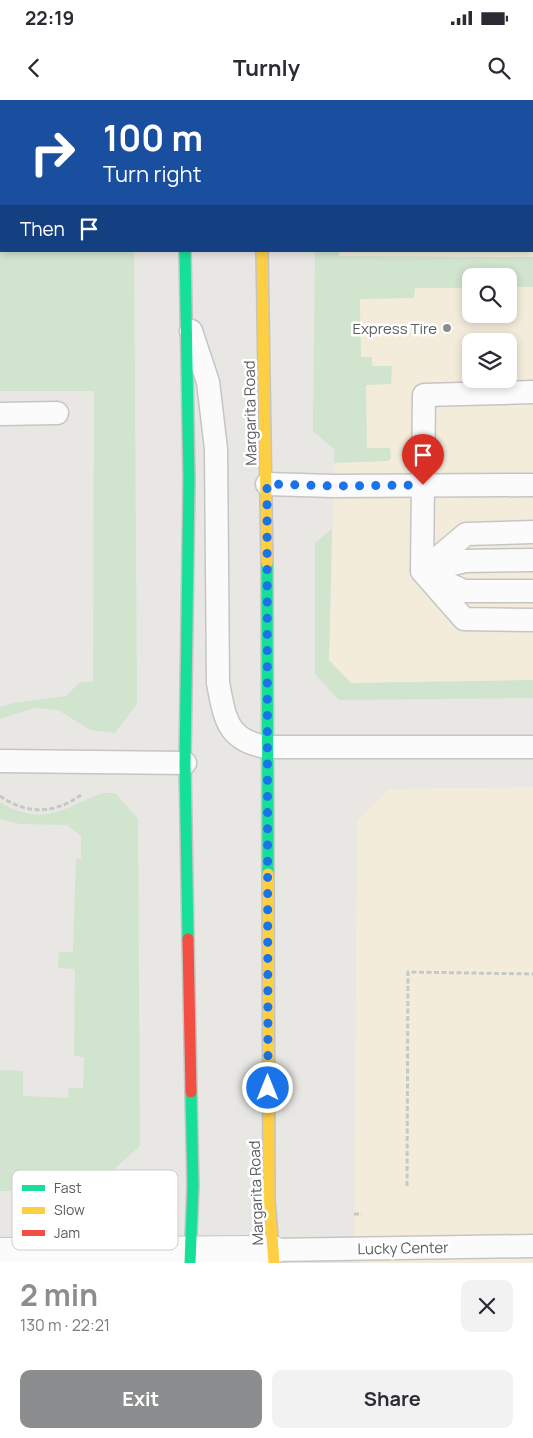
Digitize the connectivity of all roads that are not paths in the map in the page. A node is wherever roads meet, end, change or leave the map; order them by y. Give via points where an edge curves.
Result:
1 (185, 252) edge
2 (262, 252) edge
3 (186, 316) junction
4 (533, 392) edge
5 (57, 413) dead end
6 (0, 414) edge
7 (267, 484) junction
8 (423, 485) junction
9 (533, 485) edge
10 (533, 532) edge
11 (533, 560) edge
12 (422, 571) junction
13 (533, 592) edge
14 (533, 620) edge
15 (266, 747) junction
16 (533, 747) edge
17 (0, 761) edge
18 (185, 763) junction
19 (533, 1246) edge
20 (0, 1252) edge
21 (274, 1256) edge
22 (190, 1257) edge

1 - 3 main road
2 - 7 main road, Margarita Road
3 - 15 lane via 208,382 216,449 218,683 225,711 238,738
3 - 18 main road via 189,479
4 - 8 lane via 424,395
5 - 6 lane
7 - 8 lane
7 - 15 main road, Margarita Road
8 - 9 lane
8 - 12 lane
10 - 12 lane via 466,534
11 - 12 lane via 465,561
12 - 13 lane via 464,591
12 - 14 lane via 464,619
15 - 16 lane
15 - 21 main road, Margarita Road via 269,1199
17 - 18 lane
18 - 22 main road via 193,1186
19 - 21 lane, Lucky Center
20 - 22 street
21 - 22 street

